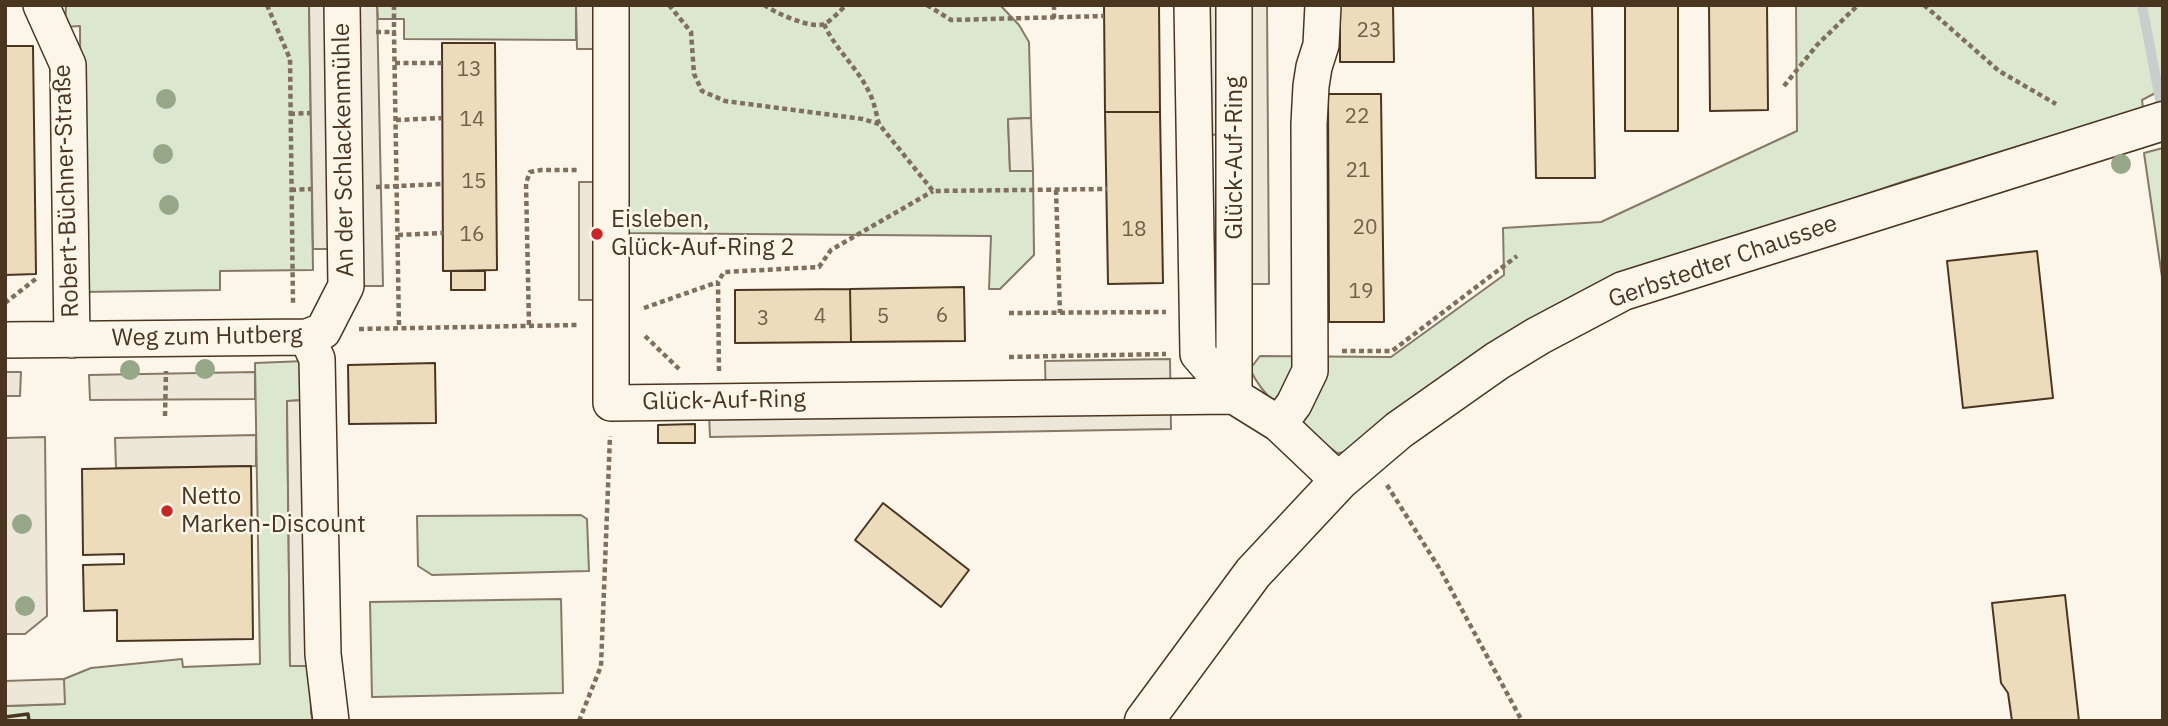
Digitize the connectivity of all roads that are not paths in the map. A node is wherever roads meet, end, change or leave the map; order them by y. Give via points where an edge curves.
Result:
1 (41, 5) edge
2 (611, 5) edge
3 (1192, 5) edge
4 (1234, 5) edge
5 (1323, 5) edge
6 (342, 19) edge
7 (2152, 124) edge
8 (315, 334) junction
9 (5, 340) edge
10 (72, 340) junction
11 (1234, 396) junction
12 (1279, 424) junction
13 (1339, 481) junction
14 (331, 721) edge
15 (1144, 721) edge

1 - 10 street, Robert-Büchner-Straße via 68,65
2 - 11 street, Glück-Auf-Ring via 611,403
3 - 11 street via 1198,354
4 - 11 street, Glück-Auf-Ring
5 - 12 street via 1309,124 1310,371
6 - 8 street, An der Schlackenmühle via 346,286
7 - 13 main road, Gerbstedter Chaussee via 1623,291 1497,361 1399,430
8 - 10 street, Weg zum Hutberg
8 - 14 street via 323,654
9 - 10 street, Weg zum Hutberg
11 - 12 street
12 - 13 street
13 - 15 main road, Gerbstedter Chaussee via 1254,573

